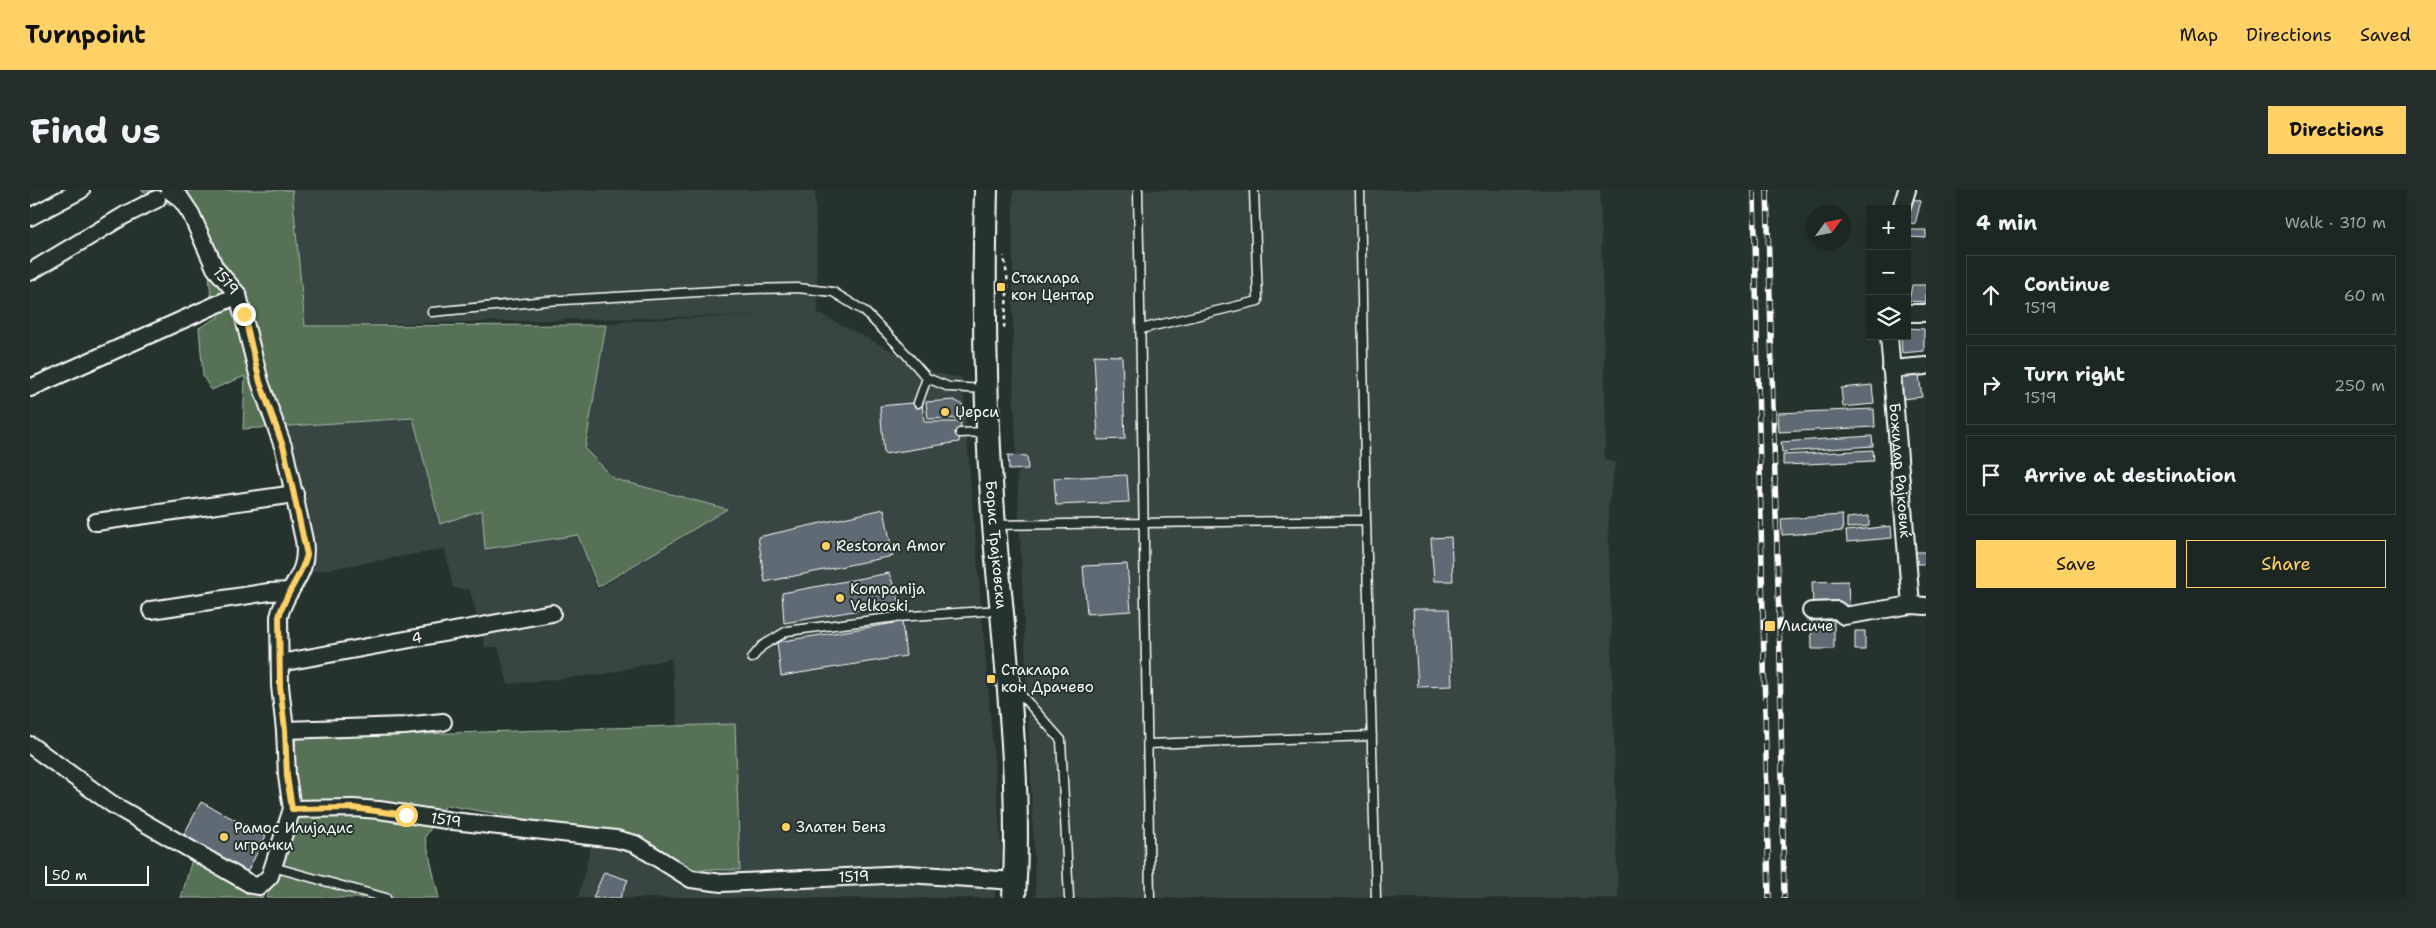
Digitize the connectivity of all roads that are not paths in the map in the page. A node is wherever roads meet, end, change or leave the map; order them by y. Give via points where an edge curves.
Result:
1 (81, 190) edge
2 (141, 190) edge
3 (986, 190) edge
4 (1138, 190) edge
5 (1254, 190) edge
6 (1360, 190) edge
7 (1907, 190) edge
8 (163, 195) edge
9 (1902, 205) edge
10 (30, 217) edge
11 (30, 272) edge
12 (238, 294) junction
13 (432, 312) dead end
14 (1911, 312) edge
15 (1926, 313) edge
16 (1141, 329) junction
17 (1889, 340) edge
18 (1926, 366) edge
19 (1891, 369) junction
20 (927, 378) junction
21 (30, 388) edge
22 (987, 390) junction
23 (918, 403) dead end
24 (989, 432) junction
25 (960, 433) dead end
26 (295, 494) junction
27 (1366, 520) junction
28 (96, 522) dead end
29 (1144, 523) junction
30 (994, 525) junction
31 (290, 592) junction
32 (1918, 606) edge
33 (151, 610) dead end
34 (1002, 610) junction
35 (1811, 611) dead end
36 (552, 613) dead end
37 (752, 658) dead end
38 (280, 663) junction
39 (1008, 681) junction
40 (443, 722) dead end
41 (285, 730) junction
42 (1372, 736) junction
43 (1148, 744) junction
44 (30, 745) edge
45 (292, 809) junction
46 (273, 867) junction
47 (1014, 890) edge
48 (386, 898) edge
49 (1069, 898) edge
50 (1150, 898) edge
51 (1376, 898) edge

1 - 10 street
2 - 8 street, 1519
3 - 22 main road, Борис Трајковски via 983,335
4 - 16 lane
5 - 16 lane via 1258,301
6 - 27 lane
7 - 9 street
8 - 11 street
8 - 12 street, 1519 via 185,205 215,268
12 - 21 street
12 - 26 street, 1519 via 260,382 284,449
13 - 20 lane via 546,300 750,289 798,288 833,292 864,311
14 - 15 street
16 - 29 lane
17 - 19 street, Божидар Рајковиќ
18 - 19 street
19 - 32 street, Божидар Рајковиќ
20 - 22 lane via 949,387
20 - 23 lane
22 - 24 main road, Борис Трајковски
24 - 25 lane
24 - 30 main road, Борис Трајковски
26 - 28 street
26 - 31 street, 1519 via 307,555
27 - 29 lane
27 - 42 lane
29 - 30 lane
29 - 43 lane
30 - 34 main road, Борис Трајковски
31 - 33 street via 269,592
31 - 38 street, 1519 via 279,617
32 - 35 street via 1844,616 1837,610
34 - 37 lane via 897,617 787,631 762,646
34 - 39 main road, Борис Трајковски
36 - 38 street, 4
38 - 41 street, 1519
39 - 47 main road, Борис Трајковски via 1015,794
39 - 49 lane via 1061,740
40 - 41 street
41 - 45 street, 1519
42 - 43 lane
42 - 51 lane
43 - 50 lane
44 - 46 street via 112,804 252,885 266,883
45 - 46 street
45 - 47 street, 1519 via 379,810 616,839 635,844 691,879 722,883 908,874
46 - 48 lane

